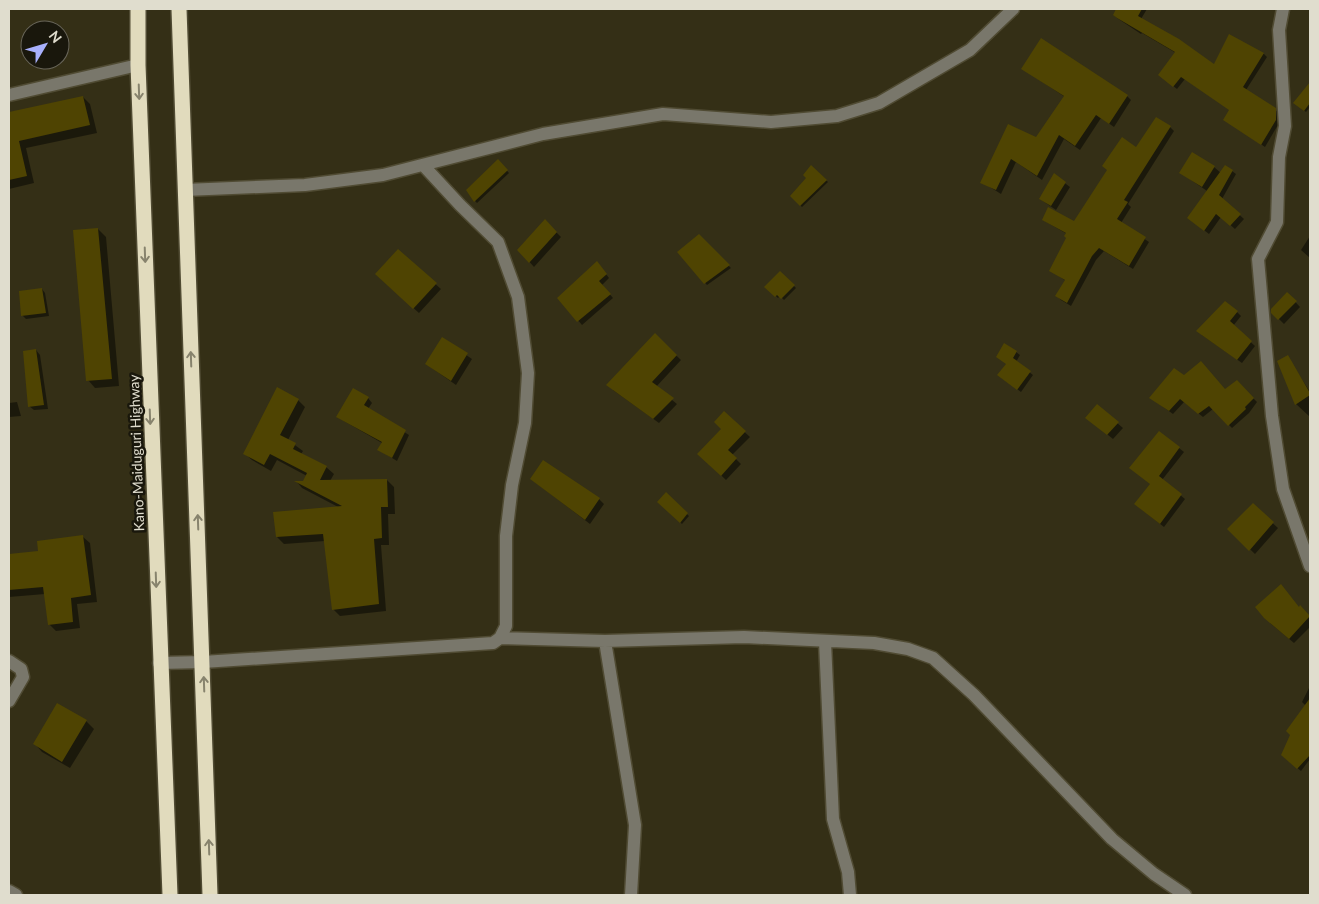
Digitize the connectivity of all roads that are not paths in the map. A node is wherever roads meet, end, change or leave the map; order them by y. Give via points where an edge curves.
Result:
1 (138, 9) edge
2 (179, 9) edge
3 (1013, 9) edge
4 (1283, 9) edge
5 (138, 65) junction
6 (9, 95) edge
7 (424, 165) junction
8 (185, 190) junction
9 (1310, 526) edge
10 (1300, 535) junction
11 (1310, 566) edge
12 (500, 638) junction
13 (605, 641) junction
14 (825, 642) junction
15 (9, 661) edge
16 (203, 662) junction
17 (160, 663) junction
18 (9, 702) edge
19 (9, 891) edge
20 (16, 895) edge
21 (170, 895) edge
22 (210, 895) edge
23 (631, 895) edge
24 (850, 895) edge
25 (1186, 895) edge

1 - 5 highway, Kano-Maiduguri Highway
2 - 8 highway
3 - 7 street via 970,50 879,103 837,116 771,122 663,114 543,134
4 - 10 street via 1279,30 1285,126 1279,157 1277,222 1258,259 1272,416 1283,489
5 - 6 street
5 -> 17 highway, Kano-Maiduguri Highway
7 - 8 street via 383,176 306,185
7 - 12 street via 498,242 518,296 528,373 525,423 512,485 506,536 506,626
16 -> 8 highway
9 - 10 street
10 - 11 street
12 - 13 street
12 - 16 street via 493,642
13 - 14 street via 744,637
13 - 23 street via 635,825
14 - 24 street via 833,819 848,872
14 - 25 street via 874,643 908,649 933,658 974,695 1112,839 1154,874
15 - 18 street via 21,669 23,677
16 - 17 street
22 -> 16 highway
17 - 21 highway, Kano-Maiduguri Highway
19 - 20 street

